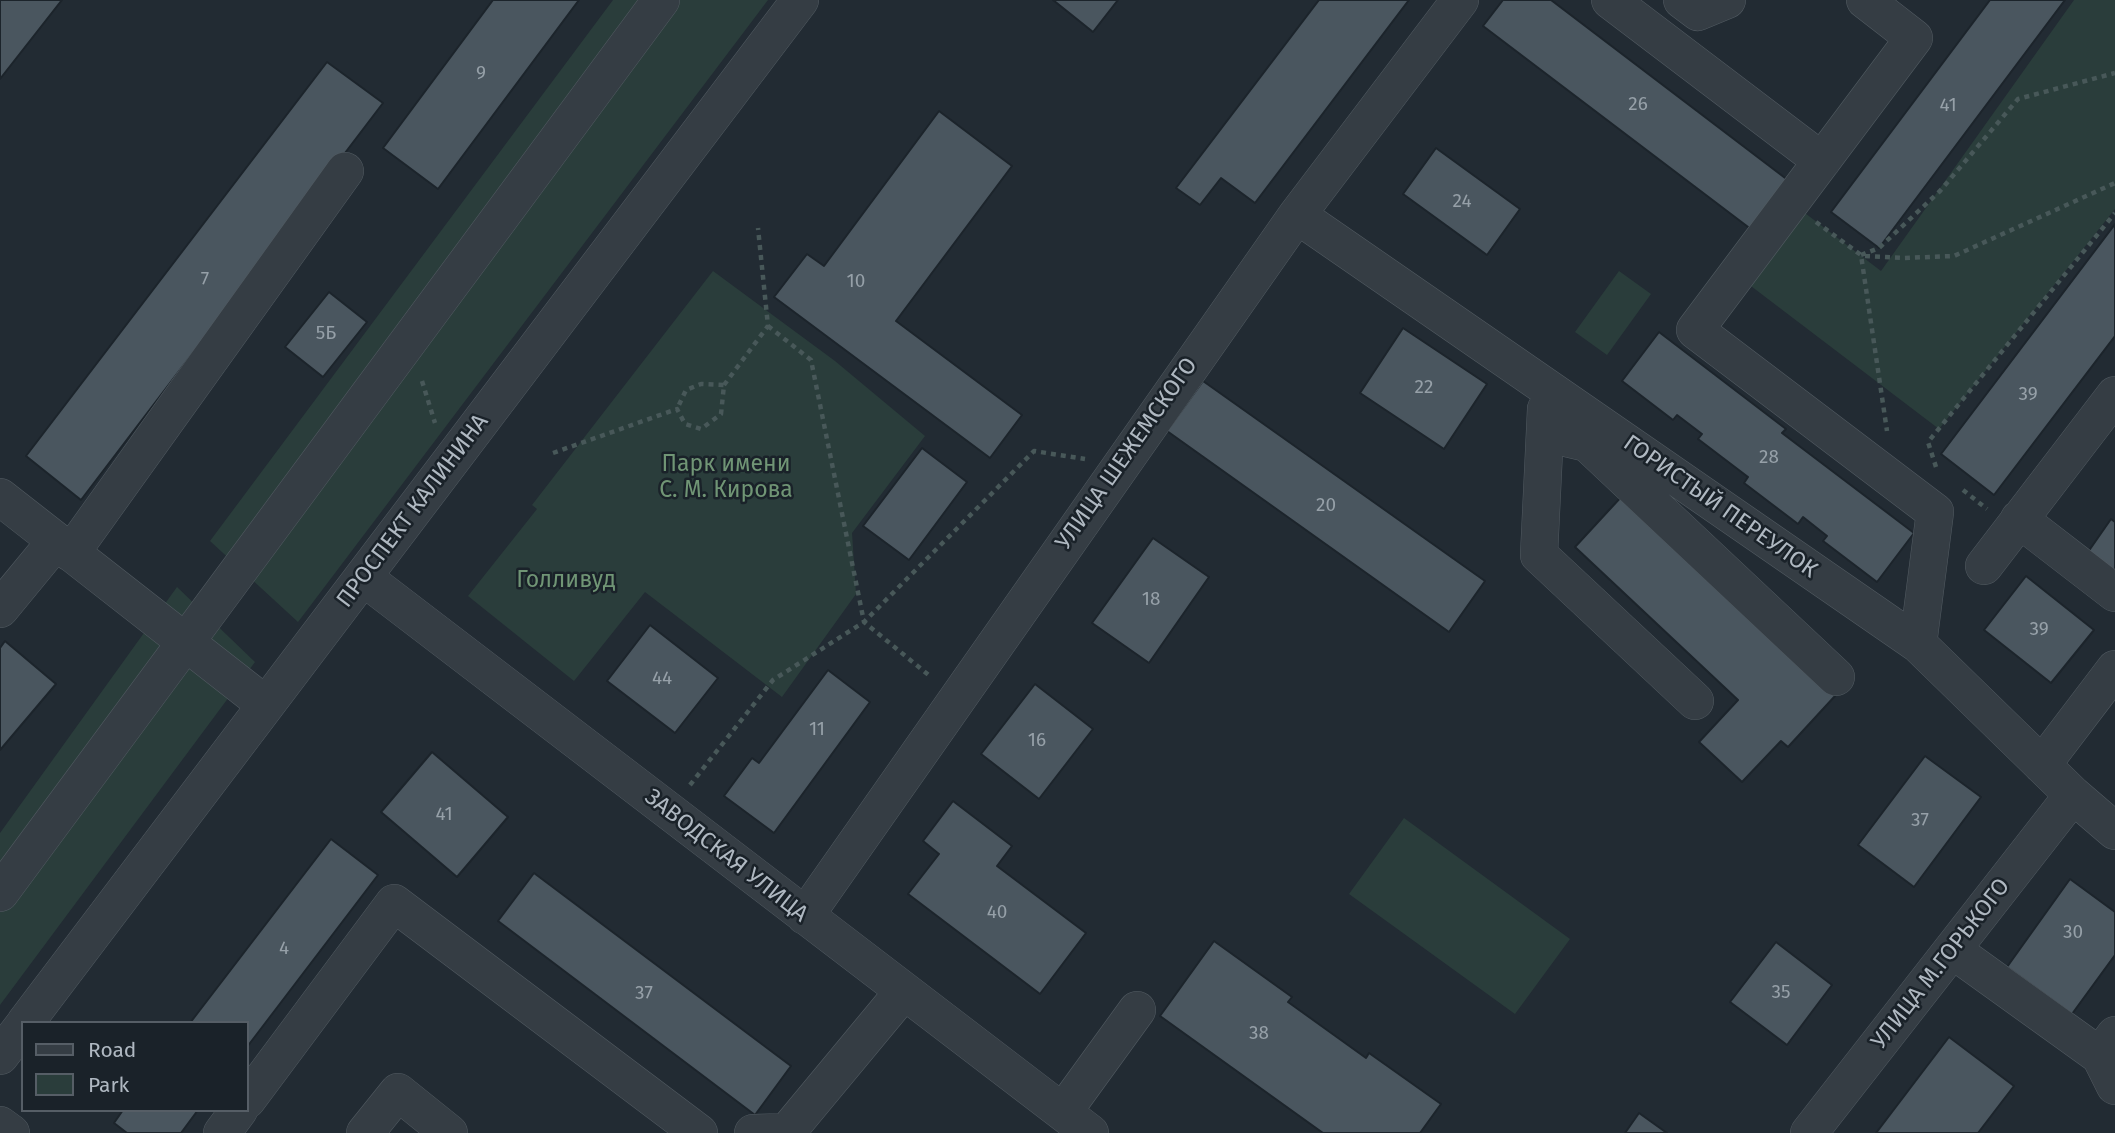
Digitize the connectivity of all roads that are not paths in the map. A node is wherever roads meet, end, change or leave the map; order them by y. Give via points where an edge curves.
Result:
1 (661, 0) edge
2 (800, 0) edge
3 (1460, 0) edge
4 (1610, 0) edge
5 (1682, 0) edge
6 (1727, 0) edge
7 (1865, 0) edge
8 (1822, 161) junction
9 (345, 171) dead end
10 (1297, 215) junction
11 (1546, 387) junction
12 (2115, 395) edge
13 (1545, 433) junction
14 (0, 497) edge
15 (2016, 524) junction
16 (63, 547) junction
17 (1984, 566) dead end
18 (363, 577) junction
19 (2115, 593) edge
20 (0, 609) edge
21 (185, 641) junction
22 (1918, 645) junction
23 (2115, 669) edge
24 (1836, 677) dead end
25 (1695, 701) dead end
26 (266, 705) junction
27 (2042, 765) junction
28 (2073, 794) junction
29 (2115, 831) edge
30 (0, 893) edge
31 (805, 916) junction
32 (1954, 951) junction
33 (904, 991) junction
34 (1137, 1010) dead end
35 (26, 1021) edge
36 (21, 1028) edge
37 (0, 1056) edge
38 (2110, 1059) edge
39 (248, 1099) edge
40 (238, 1112) edge
41 (1076, 1123) edge
42 (0, 1125) edge
43 (11, 1133) edge
44 (222, 1133) edge
45 (365, 1133) edge
46 (449, 1133) edge
47 (699, 1133) edge
48 (752, 1133) edge
49 (1809, 1133) edge

1 - 21 street
2 - 18 street, ПРОСПЕКТ КАЛИНИНА
3 - 10 street, УЛИЦА ШЕЖЕМСКОГО
4 - 8 street
5 - 6 street via 1698,12
7 - 8 street via 1914,38
8 - 22 street via 1695,330 1935,512
9 - 16 street
10 - 11 street, ГОРИСТЫЙ ПЕРЕУЛОК
10 - 31 street, УЛИЦА ШЕЖЕМСКОГО
11 - 13 street
11 - 22 street, ГОРИСТЫЙ ПЕРЕУЛОК
12 - 15 street
13 - 24 street via 1587,443
13 - 25 street via 1539,555
14 - 16 street
15 - 17 street
15 - 19 street
16 - 20 street
16 - 21 street
18 - 26 street, ПРОСПЕКТ КАЛИНИНА
18 - 31 street, ЗАВОДСКАЯ УЛИЦА
21 - 26 street
21 - 30 street
22 - 27 street, ГОРИСТЫЙ ПЕРЕУЛОК
23 - 27 street
26 - 35 street, ПРОСПЕКТ КАЛИНИНА
27 - 28 street, ГОРИСТЫЙ ПЕРЕУЛОК
28 - 29 street, ГОРИСТЫЙ ПЕРЕУЛОК
28 - 32 street, УЛИЦА М.ГОРЬКОГО
31 - 33 street, ЗАВОДСКАЯ УЛИЦА
32 - 38 street
32 - 49 street, УЛИЦА М.ГОРЬКОГО
33 - 41 street, ЗАВОДСКАЯ УЛИЦА
33 - 48 street via 787,1132
34 - 41 street
36 - 37 street, ПРОСПЕКТ КАЛИНИНА
39 - 47 street via 394,903
40 - 44 street
42 - 43 street
45 - 46 street via 398,1092

